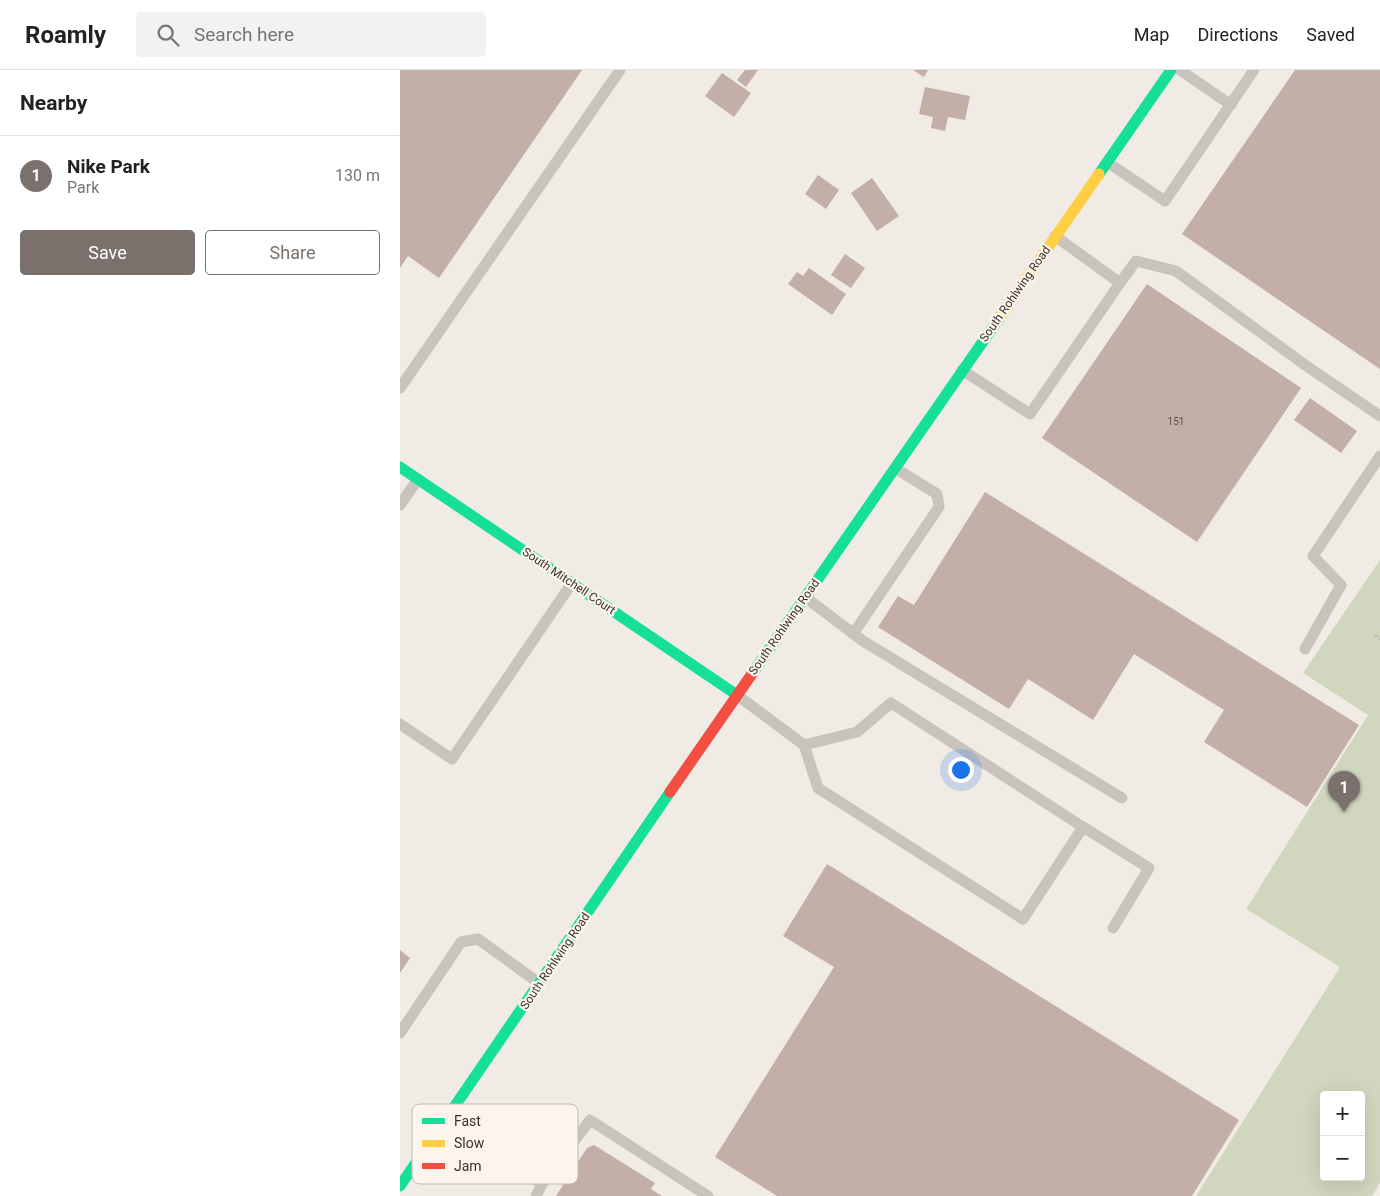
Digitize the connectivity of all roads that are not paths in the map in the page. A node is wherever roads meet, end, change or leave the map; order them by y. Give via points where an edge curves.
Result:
1 (620, 70) edge
2 (1171, 70) edge
3 (1180, 70) edge
4 (1254, 70) edge
5 (1230, 105) junction
6 (1107, 162) junction
7 (1055, 236) junction
8 (1120, 283) junction
9 (962, 370) junction
10 (400, 388) edge
11 (1380, 416) edge
12 (1380, 456) edge
13 (400, 467) edge
14 (894, 468) junction
15 (418, 479) junction
16 (400, 505) edge
17 (572, 583) junction
18 (805, 597) junction
19 (853, 634) junction
20 (1305, 649) dead end
21 (737, 695) junction
22 (400, 724) edge
23 (804, 745) junction
24 (1122, 798) dead end
25 (1083, 827) junction
26 (1113, 928) dead end
27 (539, 984) junction
28 (400, 1033) edge
29 (457, 1104) edge
30 (578, 1136) edge
31 (412, 1169) edge
32 (542, 1184) edge
33 (400, 1186) edge
34 (536, 1196) edge
35 (708, 1196) edge

1 - 10 lane
2 - 6 main road, South Rohlwing Road
3 - 5 lane
4 - 5 lane
5 - 6 lane via 1165,202
6 - 7 main road, South Rohlwing Road
7 - 8 lane
7 - 9 main road, South Rohlwing Road
8 - 9 lane via 1030,414
8 - 11 lane via 1136,261 1176,271
9 - 14 main road, South Rohlwing Road
12 - 20 lane via 1313,556 1341,585
13 - 15 main road, South Mitchell Court
14 - 18 main road, South Rohlwing Road
14 - 19 lane via 937,494 939,507
15 - 16 lane
15 - 17 main road, South Mitchell Court
17 - 21 main road, South Mitchell Court
17 - 22 lane via 452,759
18 - 19 lane
18 - 21 main road, South Rohlwing Road
19 - 24 lane
21 - 23 lane
21 - 27 main road, South Rohlwing Road
23 - 25 lane via 856,732 891,703
23 - 25 lane via 818,788 1023,919
25 - 26 lane via 1149,868
27 - 28 lane via 478,939 461,942
27 - 29 main road, South Rohlwing Road
30 - 35 lane via 590,1120
31 - 33 main road, South Rohlwing Road
32 - 34 lane

